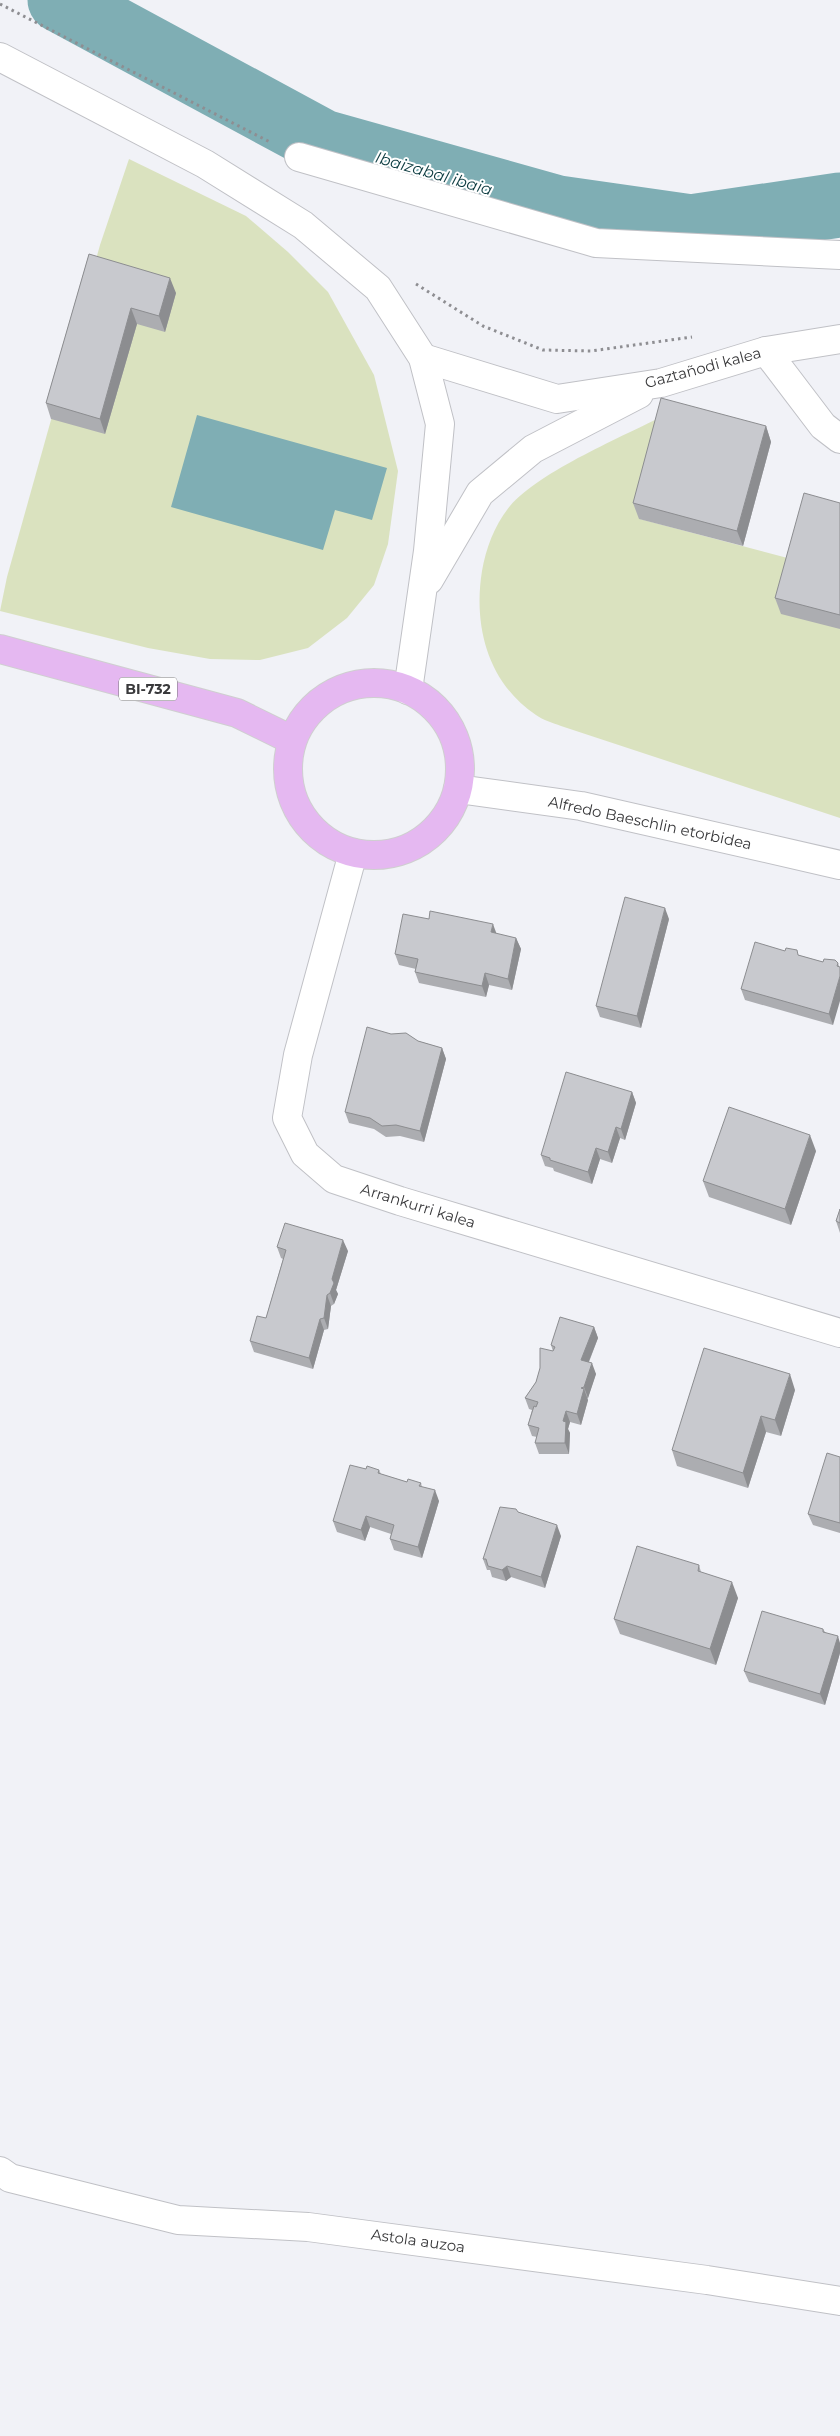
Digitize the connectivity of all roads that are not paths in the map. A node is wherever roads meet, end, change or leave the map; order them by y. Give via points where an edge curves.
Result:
1 (0, 57) edge
2 (299, 157) road end
3 (840, 255) edge
4 (840, 339) edge
5 (766, 351) junction
6 (423, 358) junction
7 (660, 383) junction
8 (840, 439) edge
9 (422, 591) junction
10 (0, 649) edge
11 (408, 690) junction
12 (292, 740) junction
13 (458, 789) junction
14 (353, 853) junction
15 (840, 865) edge
16 (840, 1333) edge
17 (0, 2171) edge
18 (840, 2301) edge

1 - 6 street via 205,164 303,225 378,288
2 - 3 street via 596,243
4 - 5 street, Gaztañodi kalea
5 - 7 street, Gaztañodi kalea
5 - 8 street via 823,426
6 - 7 street, Gaztañodi kalea via 557,399
6 - 9 street via 440,424
7 - 9 street via 532,449 480,493
9 - 11 street
10 - 12 main road, BI-732 via 237,713
11 - 12 main road via 381,683 353,685 327,696 306,715
11 - 13 main road via 429,702 453,734 461,765
12 - 14 main road via 288,768 292,797 305,822 326,842
13 - 14 main road via 448,814 430,835 406,849 379,856
13 - 15 street, Alfredo Baeschlin etorbidea via 582,806
14 - 16 street, Arrankurri kalea via 298,1055 287,1118 305,1154 334,1179
17 - 18 street, Astola auzoa via 10,2178 178,2220 308,2227 698,2278

